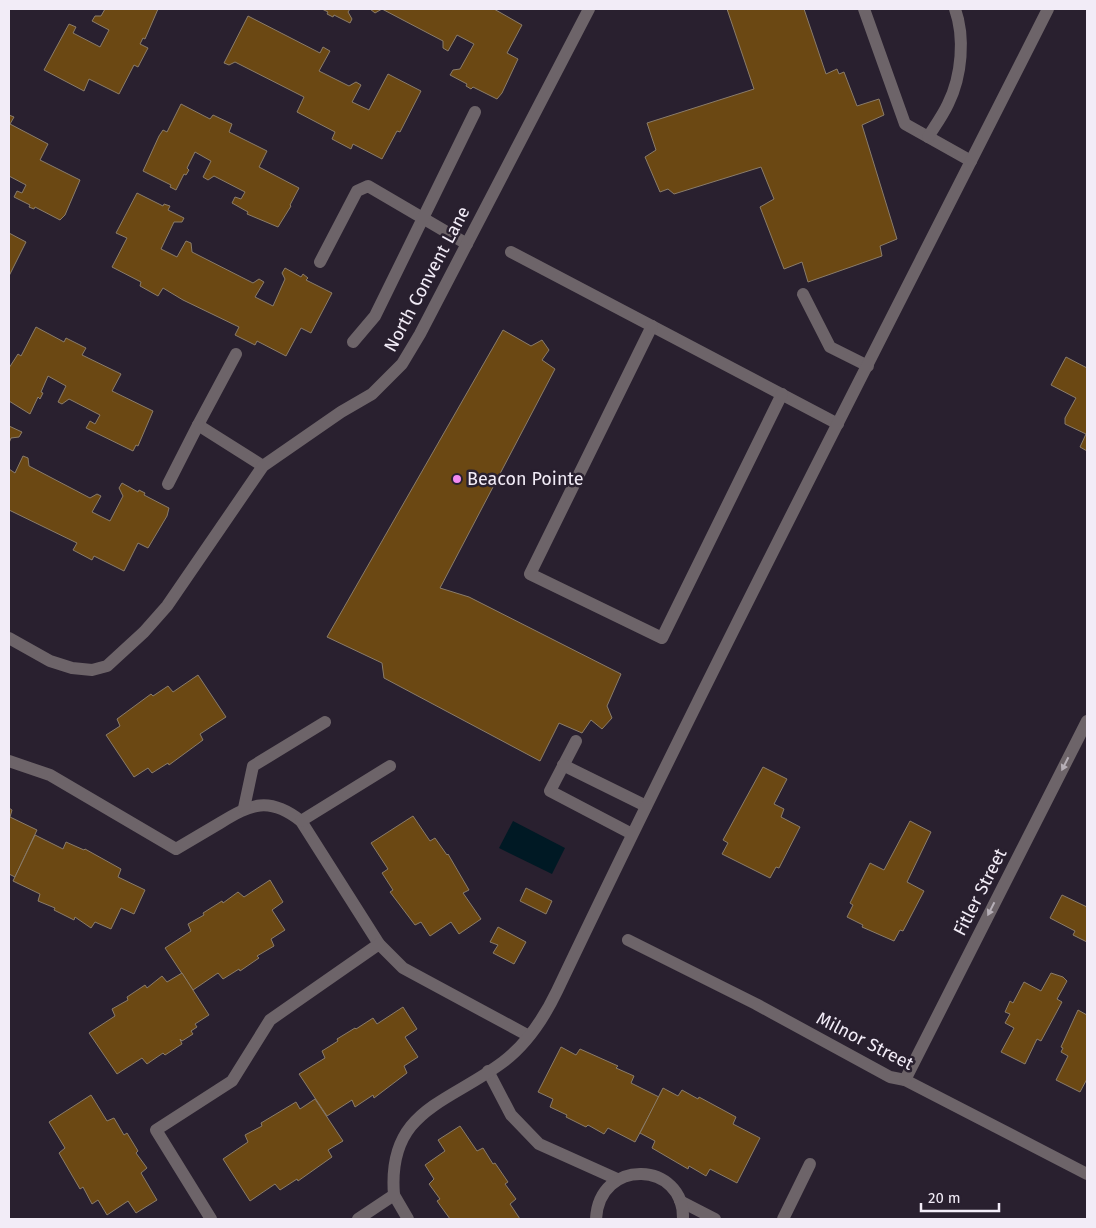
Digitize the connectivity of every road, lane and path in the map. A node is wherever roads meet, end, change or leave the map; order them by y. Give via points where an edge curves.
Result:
1 (589, 9) edge
2 (864, 9) edge
3 (955, 9) edge
4 (1048, 9) edge
5 (475, 112) dead end
6 (928, 137) junction
7 (971, 161) junction
8 (423, 219) junction
9 (467, 244) junction
10 (511, 252) dead end
11 (320, 262) dead end
12 (803, 294) dead end
13 (652, 326) junction
14 (353, 342) dead end
15 (236, 354) dead end
16 (868, 366) junction
17 (782, 394) junction
18 (838, 424) junction
19 (198, 425) junction
20 (263, 466) junction
21 (168, 484) dead end
22 (9, 638) edge
23 (1087, 721) edge
24 (325, 722) dead end
25 (576, 741) dead end
26 (9, 761) edge
27 (563, 765) junction
28 (390, 766) dead end
29 (646, 806) junction
30 (244, 808) junction
31 (301, 820) junction
32 (632, 834) junction
33 (628, 940) dead end
34 (379, 944) junction
35 (528, 1036) junction
36 (488, 1072) junction
37 (904, 1080) junction
38 (810, 1164) dead end
39 (1087, 1174) edge
40 (617, 1179) junction
41 (394, 1195) junction
42 (680, 1201) junction
43 (211, 1219) edge
44 (358, 1219) edge
45 (408, 1219) edge
46 (596, 1219) edge
47 (683, 1219) edge
48 (715, 1219) edge
49 (783, 1219) edge

1 - 9 street, North Convent Lane
2 - 6 street via 905,124
3 - 6 street via 960,23 960,63 949,102
4 - 7 street
5 - 8 street
6 - 7 street
7 - 16 street
8 - 9 street
8 - 11 street via 368,186 357,191
8 - 14 street via 375,316
9 - 20 street, North Convent Lane via 420,334 390,378 372,394
10 - 13 street
12 - 16 street via 830,347
13 - 17 street
13 - 17 street via 530,574 662,638
15 - 19 street
16 - 18 street
17 - 18 street
18 - 29 street
19 - 20 street
19 - 21 street
20 - 22 street, North Convent Lane via 167,606 107,666 92,670 72,668 50,661
23 -> 37 street, Fitler Street
24 - 30 street via 253,766
25 - 27 street
26 - 30 street via 50,775 176,849
27 - 29 street
27 - 32 street via 550,791
28 - 31 street
29 - 32 street
30 - 31 street via 259,804 275,806
31 - 34 street
32 - 35 street via 543,1021
33 - 37 street, Milnor Street via 890,1076
34 - 35 street via 403,968
34 - 43 street via 270,1020 232,1081 156,1130
35 - 36 street
36 - 40 street via 511,1115 539,1144
36 - 41 street via 429,1109 411,1125 397,1146 392,1170
37 - 39 street, Milnor Street
38 - 49 street
40 - 42 street via 641,1173 654,1175 669,1185
40 - 46 street via 600,1197
41 - 44 street
41 - 45 street
42 - 47 street
42 - 48 street

